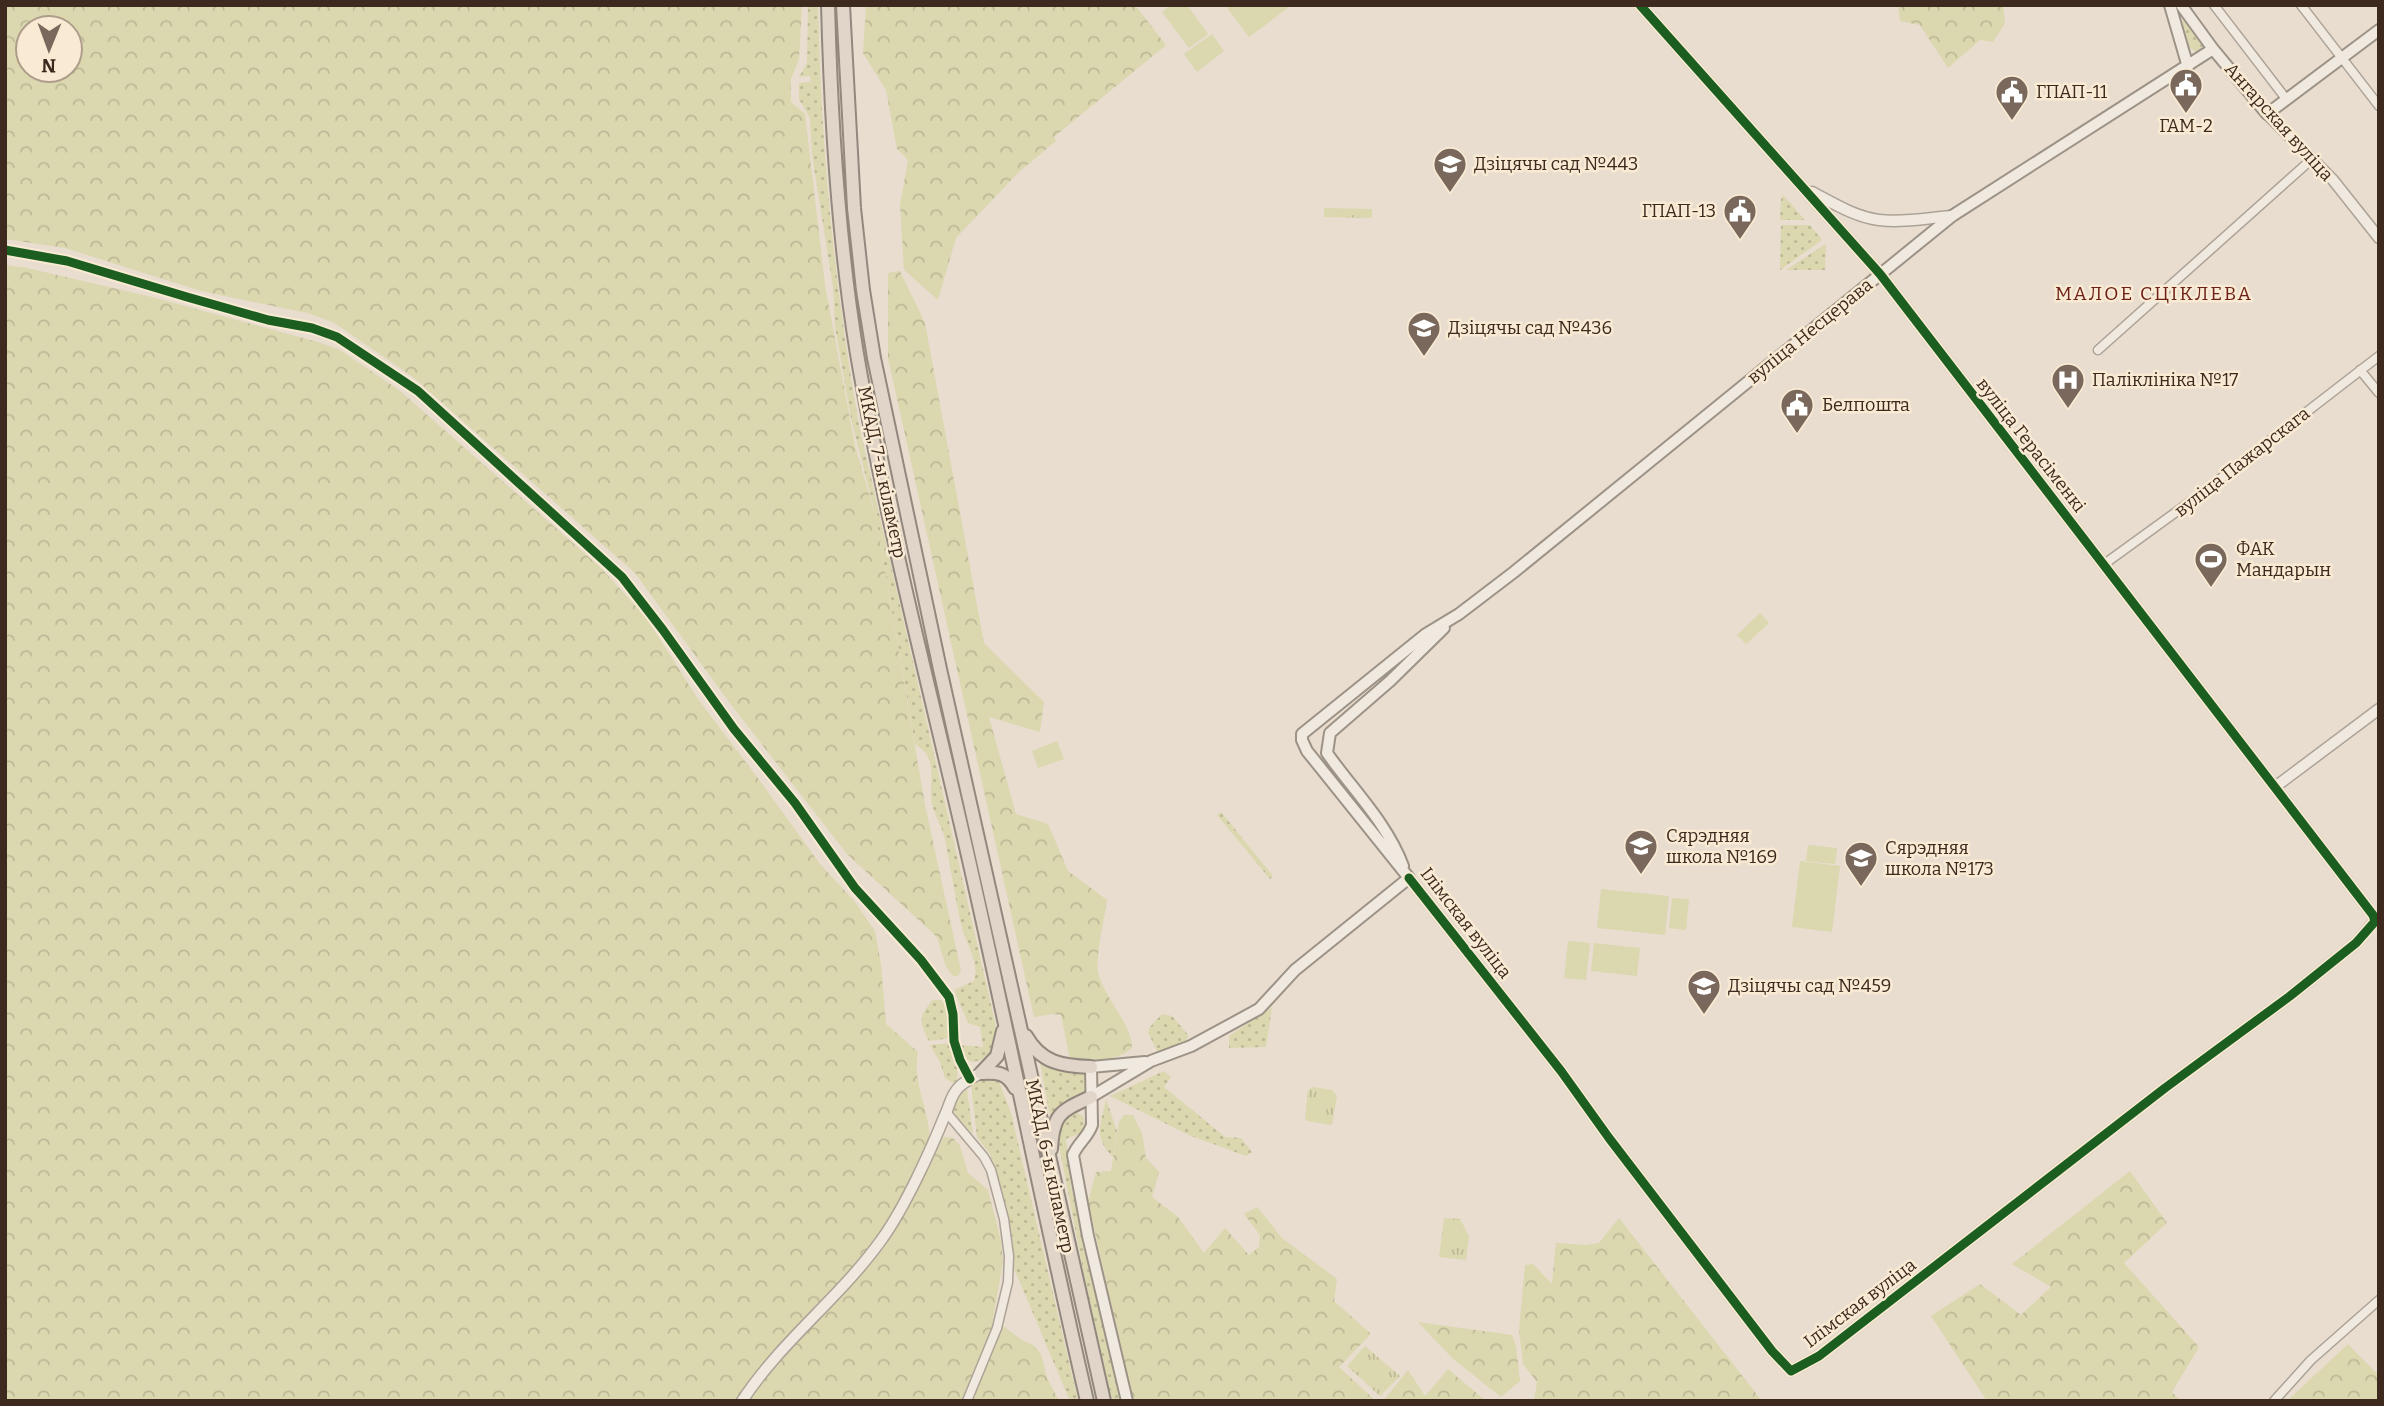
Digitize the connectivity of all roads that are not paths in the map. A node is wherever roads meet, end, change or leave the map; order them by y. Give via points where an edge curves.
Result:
1 (828, 5) edge
2 (843, 5) edge
3 (1640, 5) edge
4 (2170, 5) edge
5 (2182, 5) edge
6 (2214, 5) edge
7 (2301, 5) edge
8 (2379, 30) edge
9 (2213, 49) junction
10 (2342, 58) junction
11 (2188, 67) junction
12 (2287, 100) junction
13 (2379, 106) edge
14 (2267, 114) junction
15 (2312, 159) junction
16 (1804, 188) junction
17 (1952, 216) junction
18 (2379, 238) edge
19 (5, 250) edge
20 (1880, 274) junction
21 (2098, 350) dead end
22 (2379, 356) edge
23 (2360, 370) junction
24 (2379, 393) edge
25 (2103, 565) junction
26 (1459, 614) junction
27 (1382, 668) junction
28 (1390, 681) junction
29 (2379, 709) edge
30 (1321, 719) junction
31 (1330, 733) junction
32 (2275, 787) junction
33 (1370, 809) junction
34 (1359, 818) junction
35 (1407, 874) junction
36 (2377, 919) edge
37 (1000, 930) joint
38 (984, 932) joint
39 (1004, 1020) junction
40 (1019, 1023) junction
41 (1151, 1061) junction
42 (1091, 1068) junction
43 (975, 1076) junction
44 (1019, 1096) junction
45 (1091, 1097) junction
46 (947, 1113) junction
47 (1050, 1167) junction
48 (2379, 1300) edge
49 (742, 1401) edge
50 (967, 1401) edge
51 (1087, 1401) edge
52 (1104, 1401) edge
53 (1127, 1401) edge
54 (2274, 1401) edge

1 - 38 highway, МКАД, 7-ы кіламетр via 839,215 857,354
2 - 37 highway, МКАД, 7-ы кіламетр via 854,208 874,358
3 - 16 street, вуліца Герасіменкі
4 - 11 main road
5 - 9 main road, Ангарская вуліца
6 - 12 street
7 - 10 street
8 - 10 main road
9 - 11 main road, вуліца Несцерава
9 - 14 main road, Ангарская вуліца
10 - 12 main road
10 - 13 street
11 - 17 main road, вуліца Несцерава
12 - 14 main road
14 - 15 street, Ангарская вуліца
15 - 18 street, Ангарская вуліца
15 - 21 street
16 - 17 street via 1877,220
16 - 20 street, вуліца Герасіменкі
17 - 20 main road, вуліца Несцерава
19 - 43 street via 67,261 268,320 312,328 337,337 418,391 622,577 855,888 949,997 960,1060
20 - 25 street, вуліца Герасіменкі
20 - 26 main road, вуліца Несцерава
22 - 23 street, вуліца Пажарскага
23 - 24 street
23 - 25 street, вуліца Пажарскага
25 - 32 street, вуліца Герасіменкі
26 - 27 main road
26 - 28 main road
27 - 28 main road via 1391,669
27 - 30 main road
28 - 31 main road
29 - 32 street
30 - 31 main road via 1318,730
30 - 34 main road, Ілімская вуліца via 1302,734 1304,745
31 - 33 main road via 1327,753
32 - 36 street, вуліца Герасіменкі
33 - 34 main road
33 - 35 main road
34 - 35 main road, Ілімская вуліца
35 - 36 street, Ілімская вуліца via 1791,1371 1819,1356 2290,996 2356,943
35 - 41 main road via 1295,970 1259,1009 1191,1046
37 - 40 highway, МКАД, 6-ы кіламетр
38 - 39 highway, МКАД, 6-ы кіламетр
39 - 43 highway via 997,1056
39 - 44 highway, МКАД, 6-ы кіламетр
40 - 42 highway via 1032,1048 1049,1062
40 - 47 highway, МКАД, 6-ы кіламетр
41 - 42 main road
41 - 45 main road
42 - 45 main road
43 - 44 highway via 1000,1072
43 - 46 street via 960,1085
44 - 51 highway, МКАД, 6-ы кіламетр
45 - 47 highway via 1057,1116
45 - 53 main road via 1092,1125 1074,1151 1074,1166
46 - 49 street via 882,1239 773,1358
46 - 50 street via 991,1170 1009,1256 1008,1282 996,1328
47 - 52 highway, МКАД, 6-ы кіламетр
48 - 54 street via 2311,1360

